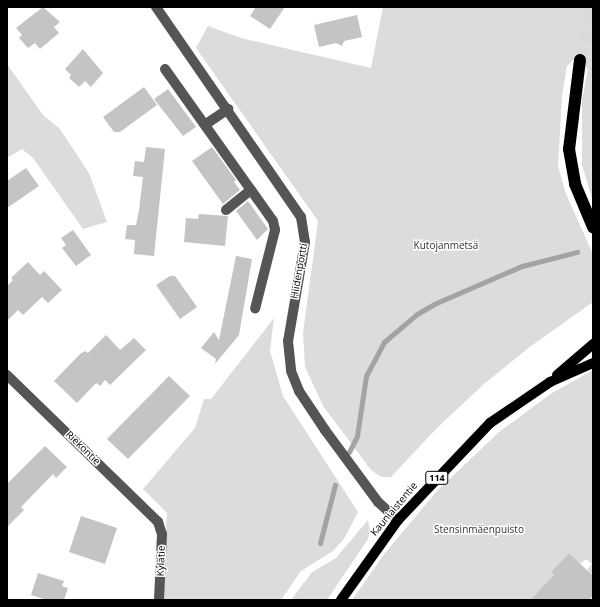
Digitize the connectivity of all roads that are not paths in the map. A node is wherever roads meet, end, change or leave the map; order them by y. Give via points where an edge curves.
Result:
1 (156, 7) edge
2 (580, 60) tunnel mouth
3 (165, 69) dead end
4 (228, 109) junction
5 (206, 124) junction
6 (251, 190) junction
7 (226, 210) dead end
8 (593, 227) edge
9 (255, 309) dead end
10 (593, 344) edge
11 (593, 363) edge
12 (7, 374) edge
13 (550, 382) junction
14 (398, 520) junction
15 (158, 522) joint
16 (159, 600) edge
17 (341, 600) edge

1 - 4 street, Hiidenportti
2 - 8 highway via 569,150 575,184
3 - 5 street
4 - 5 street
4 - 14 street, Hiidenportti via 301,217 305,242 288,341 291,371 299,391 378,502
5 - 6 street
6 - 7 street
6 - 9 street via 273,221 275,230
10 - 13 main road, Kauniaistentie / 114
11 - 13 main road, Kauniaistentie / 114
12 - 15 street, Riekontie
13 - 14 main road, Kauniaistentie / 114 via 490,423
14 - 17 main road, Kauniaistentie / 114
15 - 16 street, Kylätie via 162,534

